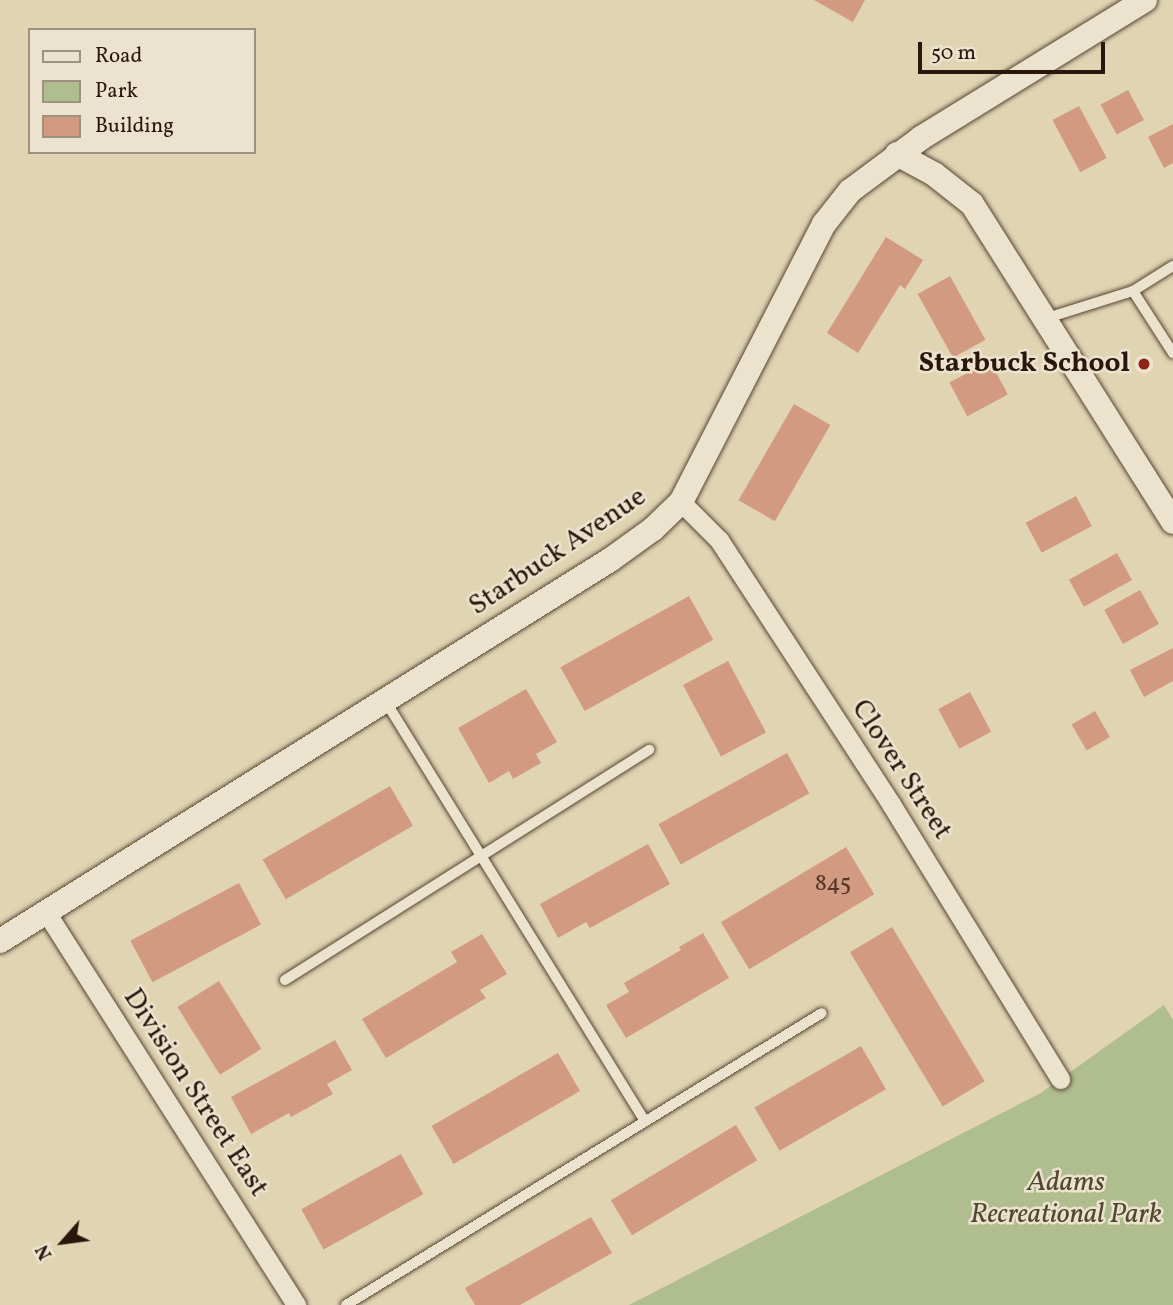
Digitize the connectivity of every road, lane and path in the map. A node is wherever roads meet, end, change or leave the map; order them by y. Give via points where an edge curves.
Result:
1 (1144, 0) edge
2 (897, 154) junction
3 (1173, 266) edge
4 (1133, 291) junction
5 (1045, 319) junction
6 (1173, 353) edge
7 (681, 502) junction
8 (1173, 522) edge
9 (385, 700) junction
10 (649, 750) dead end
11 (481, 856) junction
12 (46, 912) junction
13 (0, 941) edge
14 (285, 980) dead end
15 (822, 1013) dead end
16 (1060, 1079) dead end
17 (645, 1122) junction
18 (296, 1305) edge
19 (346, 1305) edge

1 - 2 street, Starbuck Avenue
2 - 5 street via 934,174 972,204
2 - 7 street, Starbuck Avenue via 849,191 824,224
3 - 4 lane
4 - 5 lane
4 - 6 lane
5 - 8 street
7 - 9 street, Starbuck Avenue via 610,560
7 - 16 street, Clover Street via 727,551 891,804
9 - 11 lane
9 - 12 street, Starbuck Avenue
10 - 11 lane
11 - 14 lane
11 - 17 lane
12 - 13 street, Starbuck Avenue
12 - 18 street, Division Street East
15 - 17 lane
17 - 19 lane

